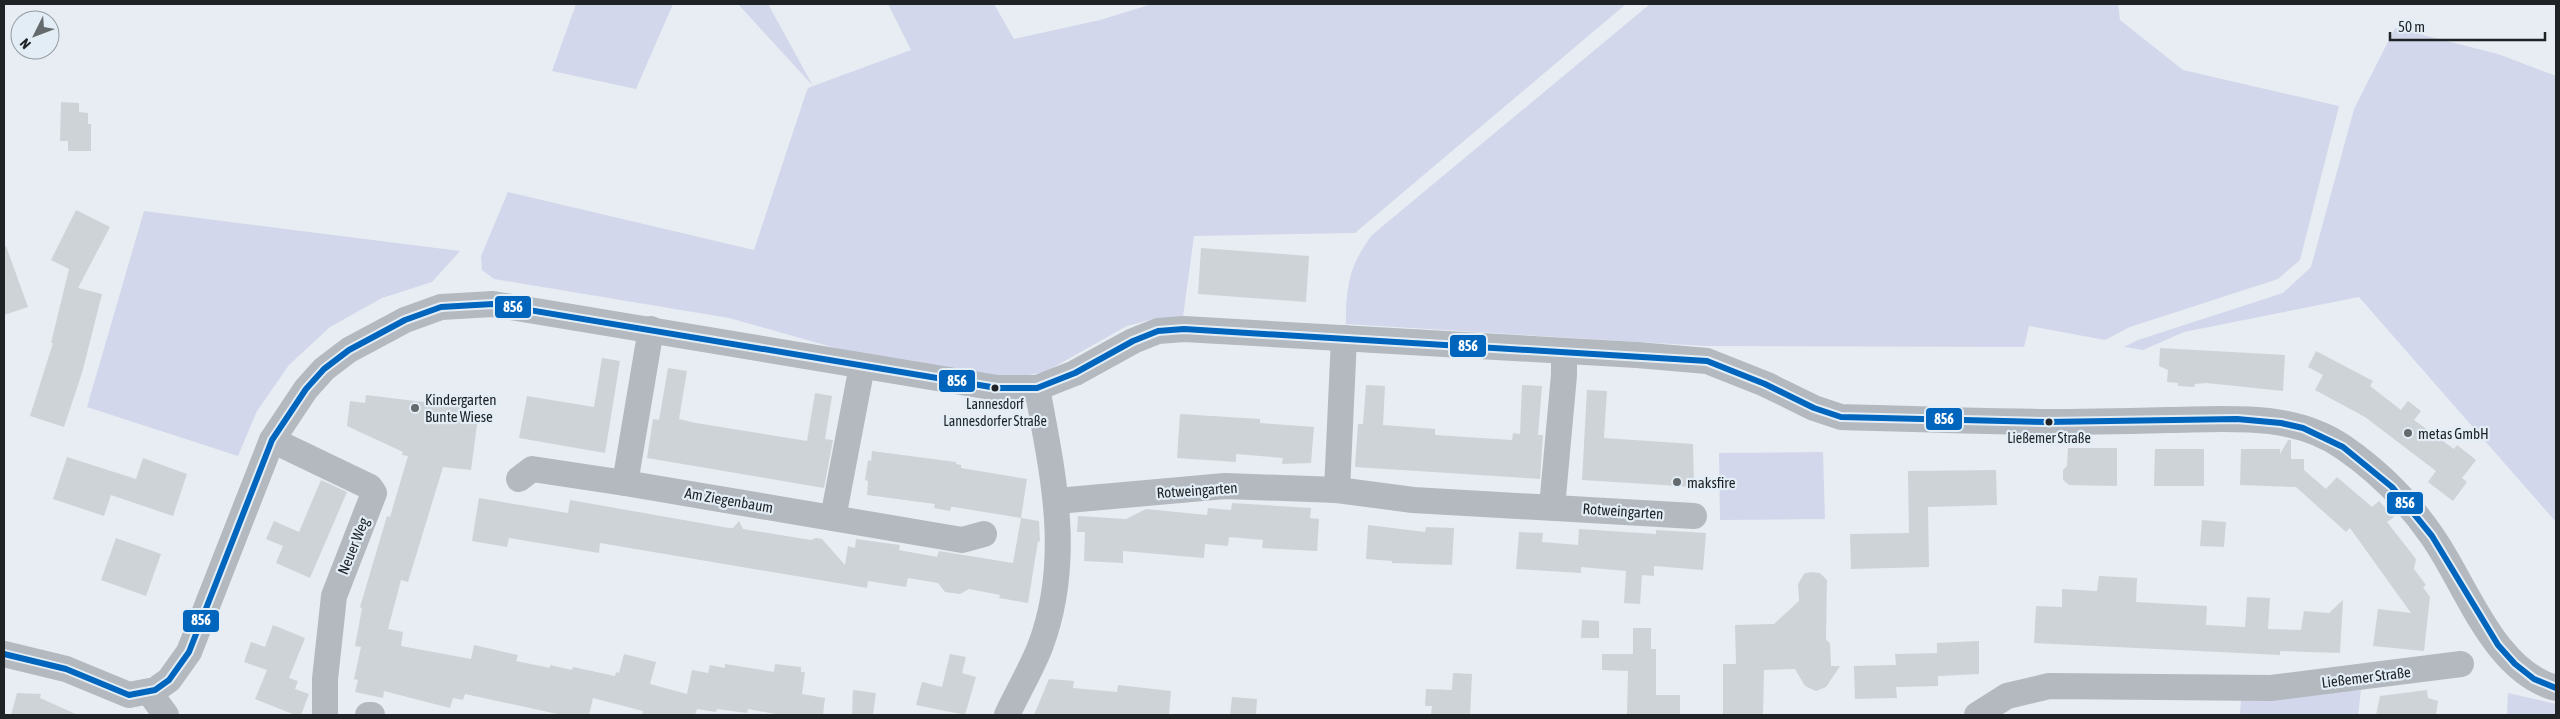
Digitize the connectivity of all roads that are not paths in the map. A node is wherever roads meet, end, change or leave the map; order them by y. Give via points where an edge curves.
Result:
1 (651, 329) junction
2 (1344, 338) junction
3 (1564, 352) junction
4 (862, 366) junction
5 (1037, 388) junction
6 (272, 440) junction
7 (519, 479) dead end
8 (625, 483) junction
9 (1337, 490) junction
10 (1057, 501) junction
11 (1552, 507) junction
12 (1694, 516) dead end
13 (833, 518) junction
14 (984, 534) dead end
15 (4, 654) edge
16 (2461, 664) dead end
17 (2550, 686) edge
18 (149, 692) junction
19 (166, 715) edge
20 (324, 715) edge
21 (368, 715) edge
22 (372, 715) edge
23 (1007, 715) edge
24 (1977, 715) edge

1 - 4 street
1 - 6 street via 493,304 441,307 405,320 349,350 324,369 306,389
1 - 8 street
2 - 3 street
2 - 5 street via 1184,329 1158,331 1075,373
2 - 9 street
3 - 11 street
3 - 17 street via 1706,362 1841,417 2048,422 2256,419 2292,424 2317,432 2373,470 2406,501 2432,536 2490,635 2516,664
4 - 5 street via 997,388
4 - 13 street
5 - 10 street
6 - 18 street via 189,652 169,680
6 - 20 street, Neuer Weg via 370,487 374,493 334,596
7 - 8 street, Am Ziegenbaum via 532,470
8 - 13 street, Am Ziegenbaum
9 - 10 street, Rotweingarten via 1225,486
9 - 11 street, Rotweingarten via 1413,500
10 - 23 street via 1059,558 1053,599 1040,647
11 - 12 street, Rotweingarten
13 - 14 street, Am Ziegenbaum via 962,540
15 - 18 street via 66,669 120,693
16 - 24 street, Ließemer Straße via 2271,688 2049,686 2007,696
18 - 19 street
21 - 22 street

